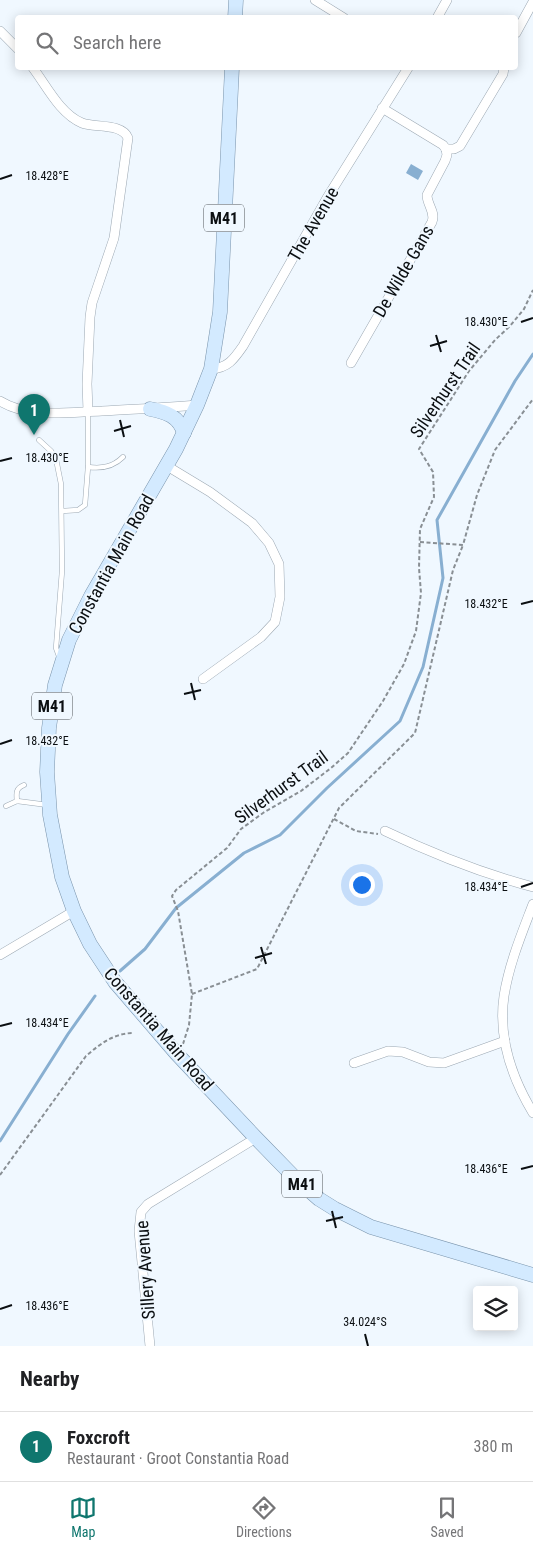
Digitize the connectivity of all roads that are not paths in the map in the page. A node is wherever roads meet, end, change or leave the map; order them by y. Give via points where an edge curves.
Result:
1 (236, 0) edge
2 (315, 0) edge
3 (447, 0) edge
4 (533, 2) edge
5 (235, 15) edge
6 (339, 15) edge
7 (439, 15) edge
8 (518, 29) edge
9 (0, 32) edge
10 (15, 47) edge
11 (35, 70) edge
12 (232, 70) edge
13 (407, 70) edge
14 (504, 70) edge
15 (382, 108) junction
16 (446, 149) junction
17 (351, 362) dead end
18 (211, 369) junction
19 (0, 400) edge
20 (198, 405) junction
21 (150, 409) junction
22 (88, 411) junction
23 (184, 433) junction
24 (39, 440) dead end
25 (123, 457) dead end
26 (167, 466) junction
27 (88, 467) junction
28 (62, 511) junction
29 (62, 663) junction
30 (204, 679) dead end
31 (24, 784) dead end
32 (17, 801) junction
33 (49, 805) junction
34 (6, 806) dead end
35 (385, 831) road end
36 (533, 887) edge
37 (533, 904) edge
38 (74, 911) junction
39 (0, 955) edge
40 (505, 1041) junction
41 (354, 1063) dead end
42 (533, 1113) edge
43 (256, 1138) junction
44 (533, 1275) edge
45 (150, 1346) edge

1 - 5 main road
2 - 6 street
3 - 7 street
4 - 8 street
9 - 10 street
11 - 22 street via 75,119 122,130 128,138 114,238 91,310
12 - 18 main road, Constantia Main Road / M41 via 220,312
13 - 15 street, The Avenue
14 - 16 street via 460,146
15 - 16 street
15 - 18 street, The Avenue via 243,346 225,367
16 - 17 street, De Wilde Gans via 445,161 426,195 434,215 432,222
18 - 20 main road, Constantia Main Road / M41
19 - 22 street via 23,410 49,413
20 - 21 street
20 - 23 main road, Constantia Main Road / M41
21 - 22 street
21 - 23 main road via 173,416
22 - 27 lane
23 - 26 main road, Constantia Main Road / M41
24 - 28 lane via 51,451 58,464
25 - 27 lane via 107,467
26 - 29 main road, Constantia Main Road / M41 via 91,596 69,640
26 - 30 street via 252,523 269,543 280,573 277,614 271,628
27 - 28 lane via 84,505 78,510
28 - 29 lane via 62,571 56,648
29 - 33 main road, Constantia Main Road / M41 via 55,685 49,728
31 - 32 lane via 17,790
32 - 33 lane
32 - 34 lane
33 - 38 main road, Constantia Main Road / M41 via 62,877
35 - 36 street via 448,859
37 - 40 street via 508,976 504,997
38 - 39 street
38 - 43 main road, Constantia Main Road / M41 via 102,964 125,994
40 - 41 street via 444,1063 388,1050
40 - 42 street via 520,1091
43 - 44 main road, Constantia Main Road / M41 via 319,1199 352,1219
43 - 45 street, Sillery Avenue via 148,1204 142,1212 139,1231

